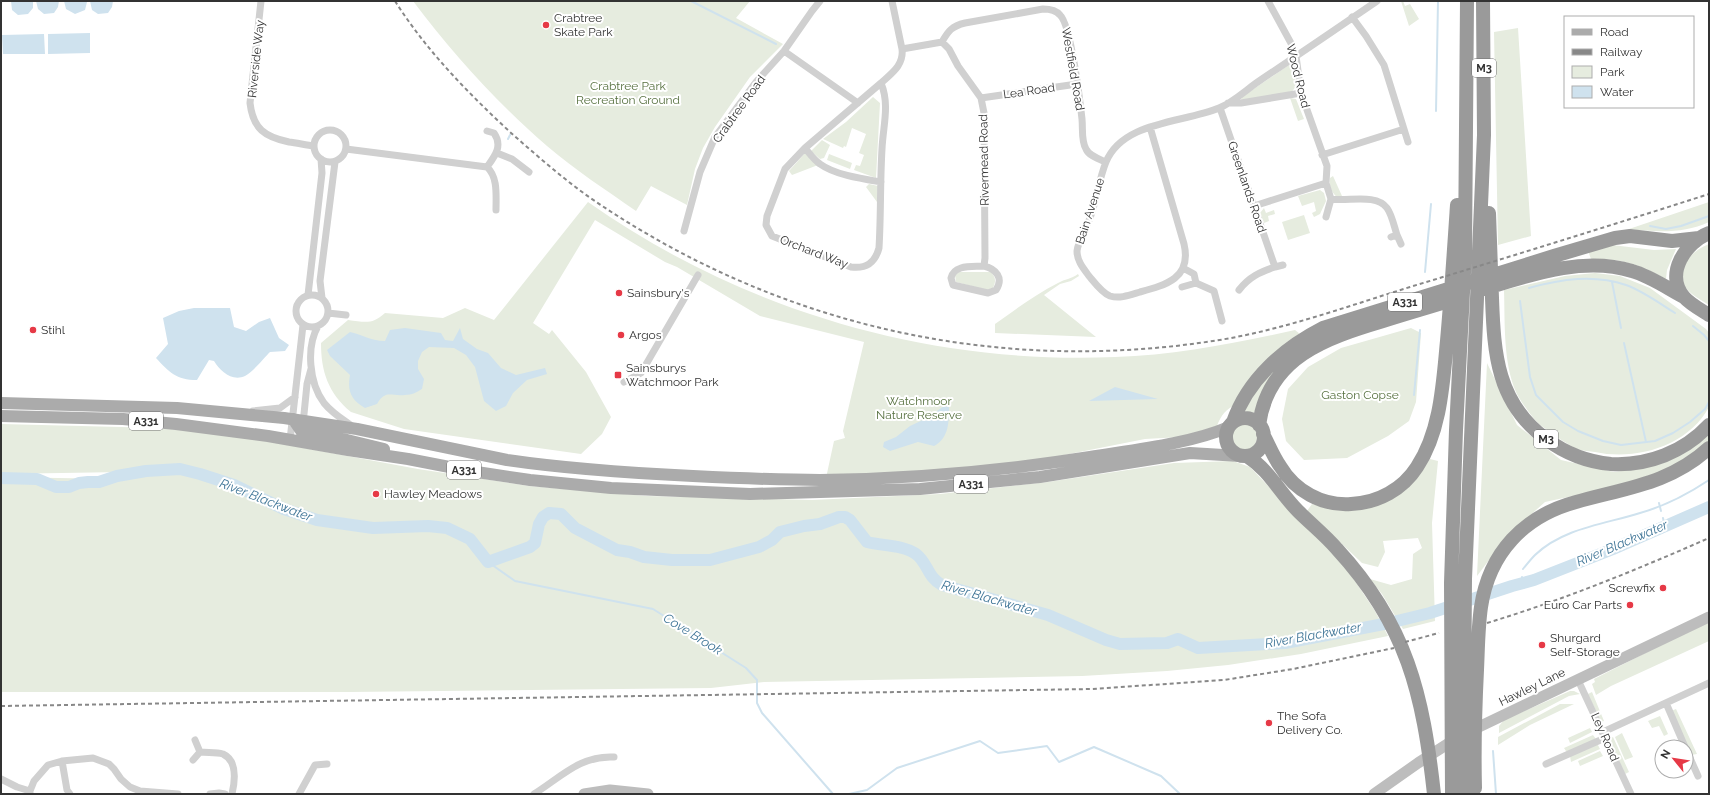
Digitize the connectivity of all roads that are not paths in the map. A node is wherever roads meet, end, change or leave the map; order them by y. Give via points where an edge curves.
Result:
1 (262, 1) edge
2 (820, 1) edge
3 (892, 1) edge
4 (1268, 1) edge
5 (1377, 1) edge
6 (1467, 1) edge
7 (1483, 1) edge
8 (1352, 18) junction
9 (942, 42) junction
10 (902, 49) junction
11 (784, 51) junction
12 (1296, 56) junction
13 (881, 83) junction
14 (1077, 84) junction
15 (1301, 93) junction
16 (981, 98) junction
17 (858, 103) junction
18 (1228, 103) junction
19 (1220, 108) junction
20 (1150, 127) junction
21 (1404, 129) junction
22 (487, 131) dead end
23 (1408, 142) dead end
24 (314, 146) junction
25 (805, 148) junction
26 (346, 149) junction
27 (496, 154) junction
28 (1322, 155) junction
29 (321, 159) junction
30 (336, 162) junction
31 (1106, 162) junction
32 (487, 167) junction
33 (529, 172) dead end
34 (881, 182) junction
35 (1326, 183) junction
36 (1331, 199) junction
37 (1254, 206) junction
38 (496, 210) dead end
39 (1325, 219) dead end
40 (684, 231) dead end
41 (1704, 236) edge
42 (1401, 244) dead end
43 (1485, 246) junction
44 (1283, 264) dead end
45 (984, 266) junction
46 (1275, 267) junction
47 (1183, 268) junction
48 (698, 275) dead end
49 (1196, 283) junction
50 (1182, 287) dead end
51 (1239, 290) dead end
52 (308, 295) junction
53 (1684, 297) junction
54 (322, 298) junction
55 (328, 313) junction
56 (346, 315) dead end
57 (1709, 315) edge
58 (1456, 319) junction
59 (1222, 321) dead end
60 (303, 325) junction
61 (318, 326) junction
62 (312, 367) junction
63 (624, 382) dead end
64 (295, 397) junction
65 (1, 403) edge
66 (229, 412) junction
67 (1, 416) edge
68 (1231, 424) junction
69 (1709, 425) edge
70 (357, 429) junction
71 (1261, 430) junction
72 (298, 431) junction
73 (1709, 448) edge
74 (1244, 456) junction
75 (1709, 617) edge
76 (1457, 653) junction
77 (1578, 680) junction
78 (1709, 683) edge
79 (1666, 703) junction
80 (1469, 715) junction
81 (1604, 735) junction
82 (1682, 739) edge
83 (195, 740) dead end
84 (200, 752) junction
85 (614, 757) dead end
86 (193, 760) dead end
87 (62, 761) junction
88 (327, 764) dead end
89 (1546, 764) dead end
90 (1469, 765) junction
91 (1694, 767) edge
92 (1698, 776) dead end
93 (1, 779) edge
94 (1434, 790) edge
95 (30, 792) edge
96 (70, 794) edge
97 (178, 794) edge
98 (210, 794) edge
99 (225, 794) edge
100 (232, 794) edge
101 (298, 794) edge
102 (534, 794) edge
103 (584, 794) edge
104 (648, 794) edge
105 (1374, 794) edge
106 (1452, 794) edge
107 (1466, 794) edge
108 (1475, 794) edge
109 (1631, 794) edge

1 - 24 street, Riverside Way via 250,103 252,117 259,128 272,138
2 - 11 street, Crabtree Road
3 - 10 street, Orchard Way
4 - 12 street, Wood Road
5 - 8 street, Bain Avenue
6 - 58 highway, M3 via 1467,97
7 - 43 highway, M3
8 - 12 street, Bain Avenue
8 - 21 street via 1384,65
9 - 10 street
9 - 14 street, Westfield Road via 948,30 956,26 1043,9 1050,10 1060,14 1065,22
9 - 16 street, Rivermead Road
10 - 13 street, Orchard Way via 901,62
11 - 17 street
11 - 40 street, Crabtree Road via 756,82 716,138 700,172
12 - 15 street, Wood Road
12 - 18 street, Bain Avenue
13 - 17 street, Orchard Way
13 - 34 street, Orchard Way via 886,93 887,105
14 - 16 street, Lea Road
14 - 31 street, Westfield Road via 1084,145 1089,154
15 - 18 street, Bain Avenue
15 - 28 street, Wood Road
16 - 45 street, Rivermead Road via 984,113
17 - 25 street, Orchard Way
18 - 19 street, Bain Avenue
19 - 20 street, Bain Avenue
19 - 37 street, Greenlands Road
20 - 31 street, Bain Avenue via 1123,139
20 - 47 street via 1184,244 1186,254
21 - 23 street
21 - 28 street
22 - 27 street via 494,133 497,138
24 - 26 street via 318,136 330,130 343,136
24 - 29 street
25 - 34 street via 822,166 857,179
25 - 34 street, Orchard Way via 785,169 772,200 766,225 772,236 849,266 867,266 874,260 879,248
26 - 30 street via 344,155
26 - 32 street
27 - 32 street
27 - 33 street via 512,159
28 - 35 street, Wood Road via 1327,166
29 - 30 street via 325,162
29 - 52 street via 322,173
30 - 54 street via 320,281
31 - 47 street, Bain Avenue via 1091,215 1077,250 1081,266 1109,296 1122,298 1169,282
32 - 38 street via 495,182
35 - 36 street, Wood Road
35 - 37 street
36 - 39 street
36 - 42 street via 1374,200 1382,203 1388,211 1394,236
37 - 46 street, Greenlands Road
41 - 53 highway via 1685,251 1678,265 1677,282
41 - 68 highway, A331 via 1666,242 1630,236 1605,241 1324,328 1291,347 1274,362 1249,391
43 - 69 highway, M3 via 1496,358 1502,382 1520,414 1542,436 1574,455 1614,464 1663,456 1682,448
43 - 76 highway, M3 via 1476,314 1465,579
44 - 46 street
45 - 45 street via 991,268 999,276 1000,282 996,290 988,294 953,286 951,278 955,270
46 - 51 street via 1254,274
47 - 49 street via 1194,274
48 - 63 street via 641,373
49 - 50 street
49 - 59 street via 1214,291
52 - 54 street
52 - 60 street via 297,304 295,311 298,321
53 - 57 highway
53 - 71 highway, A331 via 1646,276 1613,267 1578,266 1509,281 1338,335 1307,350 1287,367 1272,385 1263,404
54 - 55 street via 327,305
55 - 56 street
55 - 61 street via 323,323
58 - 71 highway, M3 via 1431,439 1417,467 1392,492 1370,502 1356,504 1334,504 1313,497 1298,487 1281,468
58 - 76 highway, M3 via 1456,430 1451,583
60 - 61 street
60 - 64 street
61 - 62 street via 312,340
62 - 70 street via 318,394 324,403 338,417
62 - 72 street
64 - 66 street via 277,409
64 - 72 street
65 - 66 main road, A331
66 - 72 main road, A331
67 - 72 main road, A331 via 123,419 232,431
68 - 70 main road, A331 via 1199,437 1057,462 939,475 822,480 747,479 549,466 507,460
68 - 71 highway via 1247,418 1256,422
68 - 74 highway via 1226,436 1228,446 1235,454
70 - 72 main road, A331
71 - 74 highway via 1263,439 1260,448
72 - 74 main road, A331 via 378,447 408,459 470,471 611,488 750,494 920,490 1040,477 1190,453
73 - 80 highway, M3 via 1685,467 1656,482 1573,503 1543,515 1518,533 1504,548 1491,572 1481,606
74 - 94 highway via 1264,469 1291,504 1337,548 1376,597 1394,628 1419,697
75 - 77 main road, Hawley Lane
76 - 80 highway, M3
76 - 106 highway, M3 via 1450,723
77 - 81 street, Ley Road
77 - 105 main road, Hawley Lane via 1460,736
78 - 79 street
79 - 81 street
79 - 82 street
80 - 90 highway, M3
81 - 89 street
81 - 109 street, Ley Road
83 - 84 street
84 - 86 street
84 - 100 street via 222,754 229,758 235,780
85 - 102 street via 602,756 589,760 565,772
87 - 95 street via 48,765 34,781
87 - 96 street
87 - 97 street via 92,758 109,764 130,787 140,791
88 - 101 street via 315,765
90 - 107 highway, M3
90 - 108 highway, M3
91 - 92 street
93 - 95 street
98 - 99 street
103 - 104 main road via 610,790

